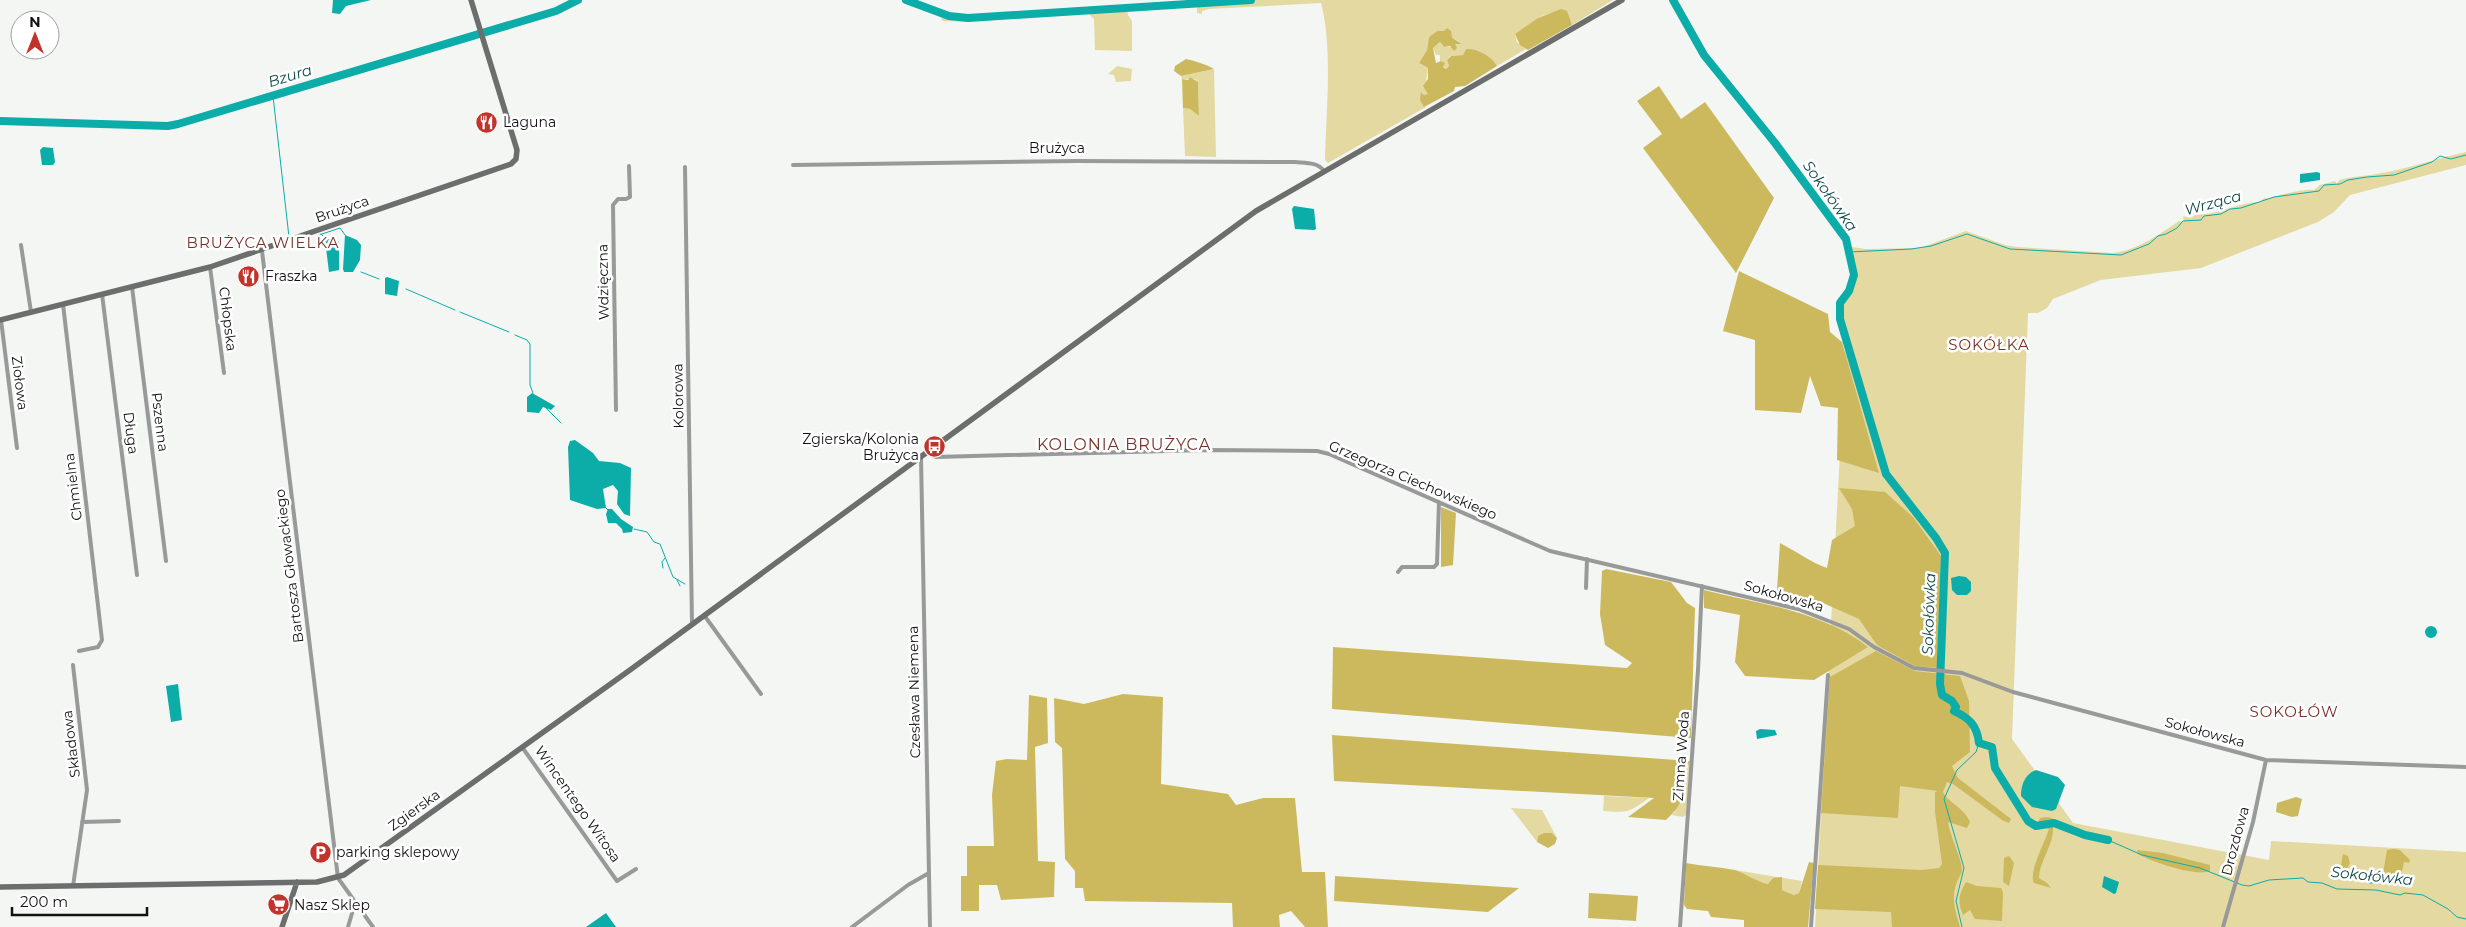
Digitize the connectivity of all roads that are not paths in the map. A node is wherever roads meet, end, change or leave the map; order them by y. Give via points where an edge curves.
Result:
1 (471, 0) edge
2 (1622, 0) edge
3 (793, 165) dead end
4 (629, 166) dead end
5 (684, 166) dead end
6 (1323, 169) junction
7 (21, 245) dead end
8 (262, 251) junction
9 (210, 267) junction
10 (132, 287) junction
11 (102, 294) junction
12 (63, 304) junction
13 (31, 312) junction
14 (1, 320) edge
15 (224, 373) dead end
16 (616, 410) dead end
17 (17, 448) dead end
18 (927, 453) junction
19 (921, 457) junction
20 (1439, 502) junction
21 (1586, 559) junction
22 (166, 561) dead end
23 (1398, 572) dead end
24 (137, 575) dead end
25 (1702, 586) junction
26 (1586, 588) dead end
27 (704, 616) junction
28 (692, 624) junction
29 (79, 651) dead end
30 (73, 665) dead end
31 (1828, 675) dead end
32 (761, 694) dead end
33 (522, 747) junction
34 (2266, 760) junction
35 (2466, 767) edge
36 (119, 821) dead end
37 (82, 822) junction
38 (636, 869) dead end
39 (929, 873) junction
40 (338, 878) junction
41 (297, 882) junction
42 (72, 886) junction
43 (0, 887) edge
44 (355, 903) junction
45 (282, 927) edge
46 (348, 927) edge
47 (373, 927) edge
48 (852, 927) edge
49 (930, 927) edge
50 (1680, 927) edge
51 (1811, 927) edge
52 (2223, 927) edge

1 - 8 main road, Brużyca via 516,150 515,161
2 - 6 main road, Zgierska
3 - 6 street, Brużyca via 1295,162
4 - 16 street, Wdzięczna via 630,197 618,199 613,205
5 - 28 street, Kolorowa
6 - 18 main road, Zgierska via 1256,212
7 - 13 street
8 - 9 main road, Brużyca
8 - 40 street, Bartosza Głowackiego
9 - 10 main road, Brużyca
9 - 15 street, Chłopska
10 - 11 main road, Brużyca
10 - 22 street, Pszenna
11 - 12 main road, Brużyca
11 - 24 street, Długa
12 - 13 main road, Brużyca
12 - 29 street, Chmielna via 102,640 98,647
13 - 14 main road, Brużyca
14 - 17 street, Ziołowa
18 - 19 main road, Zgierska
18 - 20 street, Grzegorza Ciechowskiego via 936,457 1206,450 1317,451
19 - 27 main road, Zgierska
19 - 39 street, Czesława Niemena
20 - 21 street, Grzegorza Ciechowskiego via 1540,547
20 - 23 street via 1438,564 1434,567 1402,566
21 - 25 street, Grzegorza Ciechowskiego
21 - 26 street
25 - 34 street, Sokołowska via 1798,609 1849,629 1914,668 1967,674 2012,692
25 - 50 street, Zimna Woda
27 - 28 main road, Zgierska
27 - 32 street
28 - 33 main road, Zgierska
30 - 37 street, Składowa via 87,780
31 - 51 street
33 - 38 street, Wincentego Witosa via 617,882
33 - 40 main road, Zgierska
34 - 35 street, Sokołowska
34 - 52 street, Drozdowa
36 - 37 street
37 - 42 street, Składowa
39 - 48 street
39 - 49 street, Czesława Niemena
40 - 41 main road, Zgierska
40 - 44 street
41 - 42 main road, Zgierska
41 - 45 main road
42 - 43 main road, Zgierska
44 - 46 street
44 - 47 street

